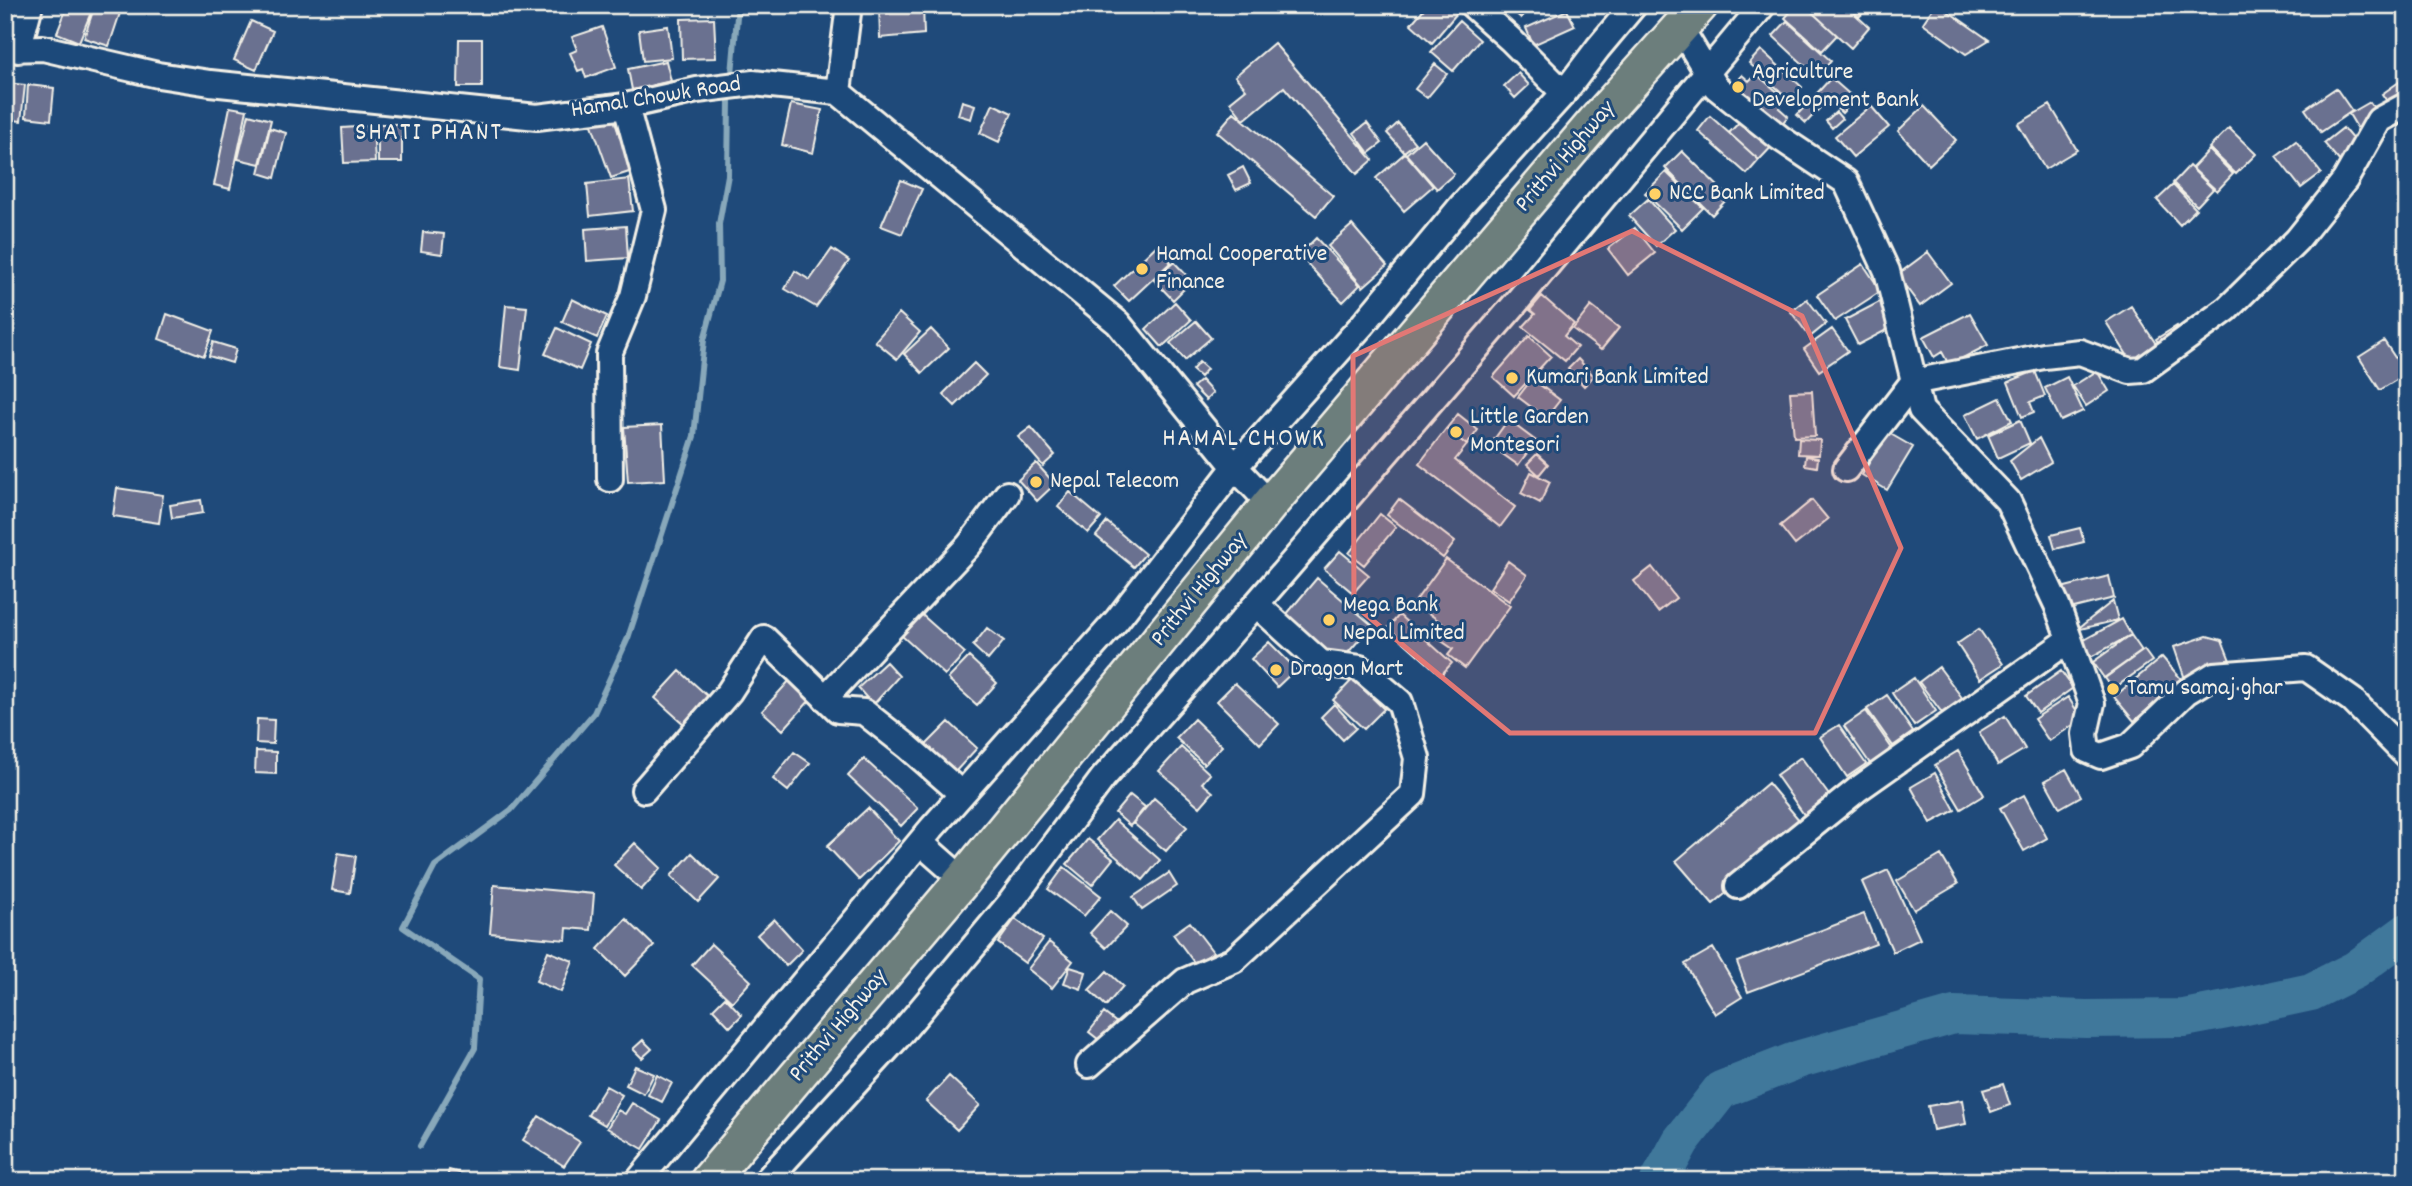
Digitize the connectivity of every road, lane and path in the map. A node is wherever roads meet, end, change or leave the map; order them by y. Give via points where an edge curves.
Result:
1 (30, 5) edge
2 (849, 5) edge
3 (1472, 5) edge
4 (1634, 5) edge
5 (1763, 5) edge
6 (1691, 17) edge
7 (12, 50) edge
8 (1708, 74) junction
9 (838, 92) junction
10 (1564, 93) junction
11 (626, 106) junction
12 (2407, 106) edge
13 (1913, 382) junction
14 (1235, 467) junction
15 (1846, 469) dead end
16 (610, 479) dead end
17 (1007, 494) dead end
18 (1270, 504) junction
19 (1256, 604) junction
20 (2070, 640) junction
21 (825, 698) junction
22 (2407, 756) edge
23 (644, 790) dead end
24 (962, 794) junction
25 (921, 843) junction
26 (963, 880) junction
27 (1738, 886) dead end
28 (1089, 1065) dead end
29 (638, 1181) edge
30 (708, 1181) edge
31 (766, 1181) edge

1 - 7 street
2 - 9 street
3 - 10 street
4 - 10 street
5 - 8 street
6 - 8 street
6 - 18 highway, Prithvi Highway via 1586,132
7 - 11 street, Hamal Chowk Road via 43,48 210,83 537,117
8 - 13 street via 1716,88 1846,182 1887,271
8 - 19 street
9 - 11 street, Hamal Chowk Road via 753,83
9 - 14 street via 1118,323
10 - 14 street
11 - 16 street via 654,210 634,296 608,354
12 - 13 street via 2379,120 2345,180 2297,240 2227,309 2143,370 2130,371 2080,352
13 - 15 street
13 - 20 street via 1921,410 2008,501
14 - 18 street
14 - 24 street via 1117,620
17 - 21 street via 969,545
18 - 26 highway, Prithvi Highway
19 - 28 street via 1321,663 1360,668 1400,702 1417,758 1413,794 1234,960 1185,981
19 - 31 street via 1103,778 1010,904 897,1038
20 - 22 street via 2092,703 2085,734 2087,750 2101,756 2130,746 2186,692 2214,675 2306,668 2352,700
20 - 27 street via 1858,789
21 - 23 street via 764,638 729,692
21 - 24 street via 838,710 864,712
24 - 25 street
25 - 26 street
25 - 29 street
26 - 30 highway, Prithvi Highway

